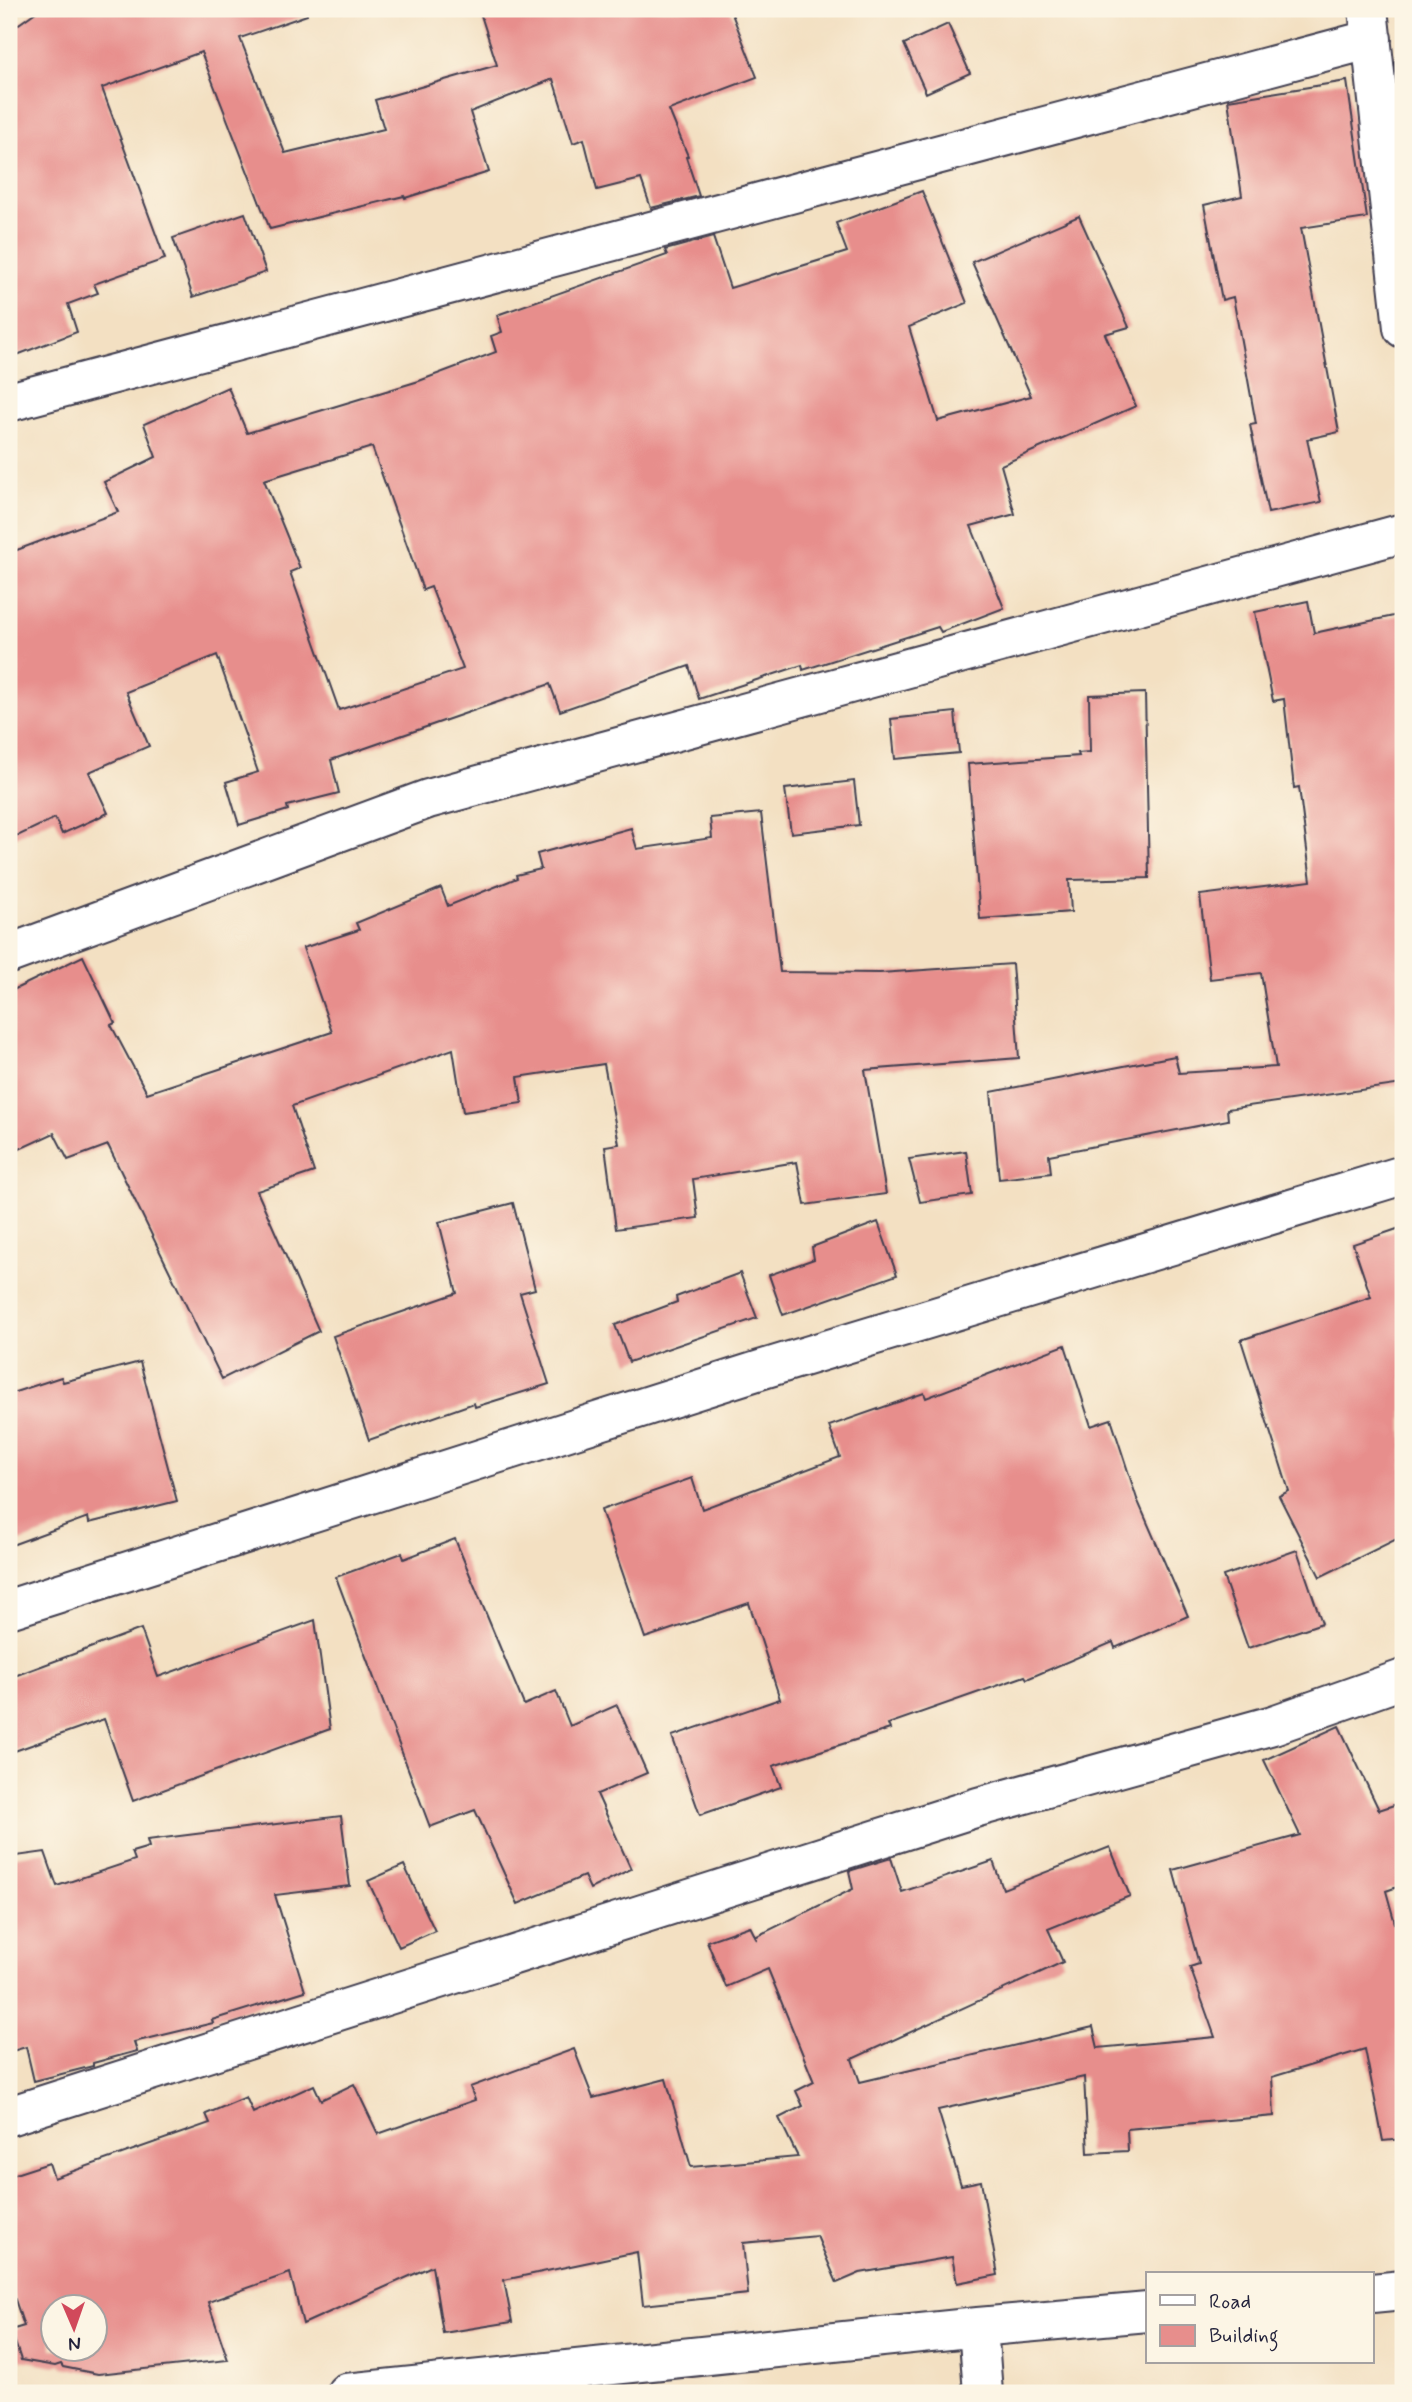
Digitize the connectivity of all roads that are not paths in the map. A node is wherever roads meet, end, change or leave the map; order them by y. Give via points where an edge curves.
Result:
1 (1371, 24) edge
2 (1403, 328) edge
3 (9, 402) edge
4 (1403, 533) edge
5 (9, 954) edge
6 (1403, 1175) edge
7 (9, 1609) edge
8 (1403, 1679) edge
9 (9, 2116) edge
10 (1403, 2290) edge
11 (1374, 2293) edge
12 (1146, 2312) edge
13 (978, 2327) junction
14 (346, 2393) edge
15 (983, 2393) edge

1 - 2 street
1 - 3 street
4 - 5 street via 428,799
6 - 7 street via 760,1370
8 - 9 street via 1273,1725 978,1807
10 - 11 street
12 - 13 street
13 - 14 street
13 - 15 street

